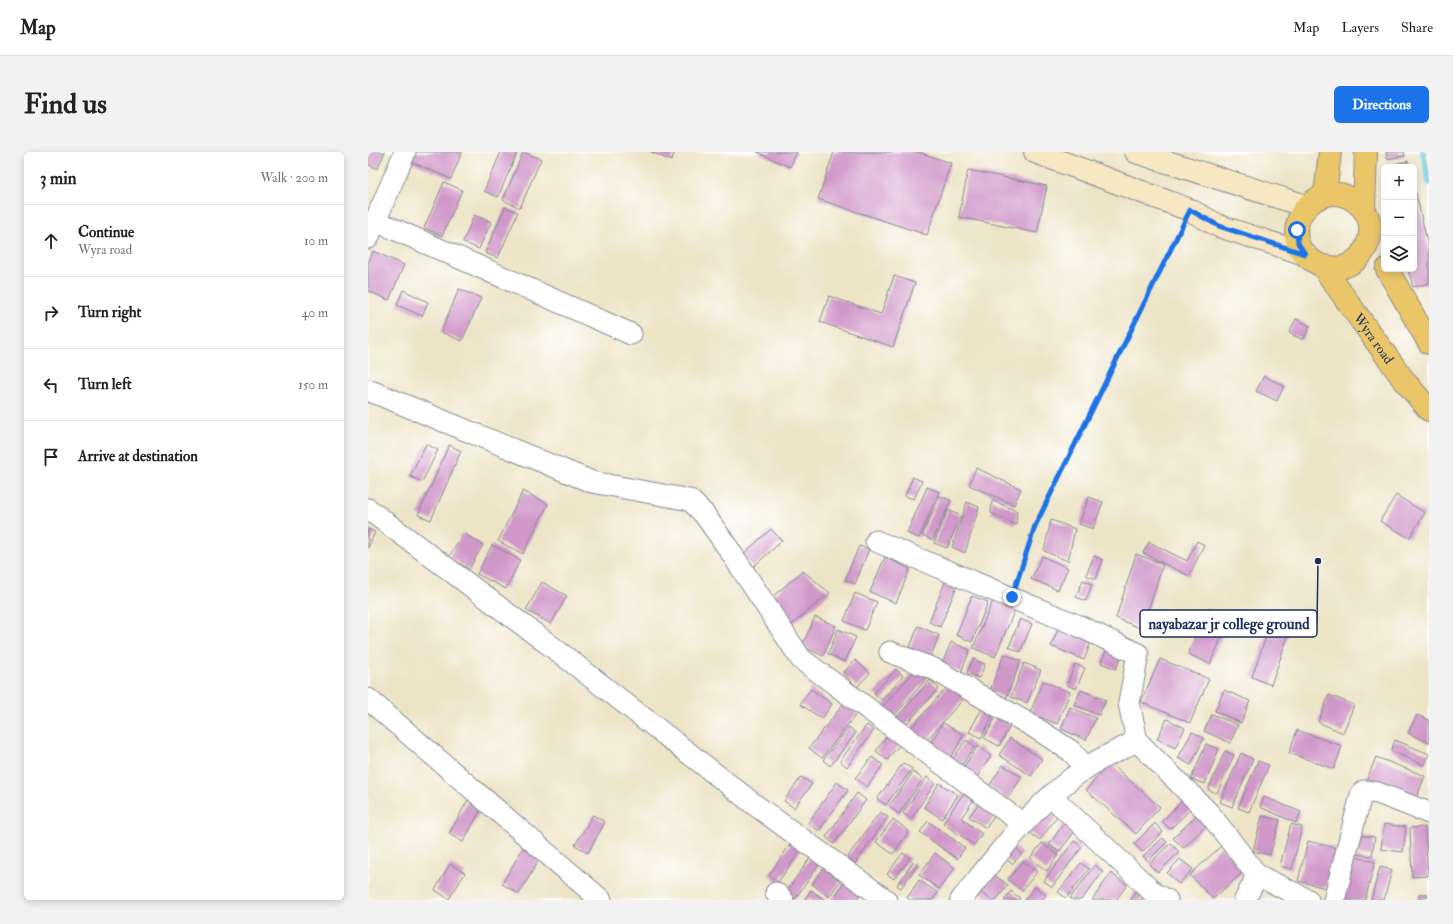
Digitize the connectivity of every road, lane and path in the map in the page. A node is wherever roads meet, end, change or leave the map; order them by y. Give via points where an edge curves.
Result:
1 (405, 152) edge
2 (1035, 152) edge
3 (1136, 152) edge
4 (1330, 152) edge
5 (1366, 152) edge
6 (1325, 195) junction
7 (1306, 206) junction
8 (1190, 210) junction
9 (1364, 210) junction
10 (371, 228) edge
11 (1370, 238) junction
12 (1381, 258) edge
13 (1313, 260) junction
14 (1389, 272) edge
15 (631, 334) dead end
16 (1429, 343) edge
17 (368, 390) edge
18 (1429, 410) edge
19 (368, 509) edge
20 (876, 541) dead end
21 (1012, 597) junction
22 (890, 652) dead end
23 (368, 699) edge
24 (1138, 741) junction
25 (1086, 768) junction
26 (1051, 796) junction
27 (1429, 813) edge
28 (1023, 824) junction
29 (1257, 875) junction
30 (601, 900) edge
31 (886, 900) edge
32 (961, 900) edge
33 (1167, 900) edge
34 (1245, 900) edge
35 (1308, 900) edge
36 (1334, 900) edge

1 - 10 street
2 - 8 street
3 - 7 street
4 - 6 main road
5 - 9 main road
6 - 7 main road
6 - 9 main road via 1340,194 1354,199
7 - 13 main road, Wyra road via 1297,230 1298,243
8 - 13 street via 1219,226
8 - 21 path via 1035,526
9 - 11 main road via 1370,223
10 - 15 street
11 - 12 main road
11 - 13 main road via 1361,257 1342,267
13 - 18 main road, Wyra road
14 - 16 main road
17 - 28 street via 592,482 690,500 704,514 726,545 801,659
19 - 31 street via 559,652 755,805
20 - 21 street
21 - 24 street via 1138,654 1129,704
22 - 25 street via 934,669 1034,727 1071,751
23 - 30 street
24 - 25 street
24 - 29 street via 1209,813
25 - 26 street
26 - 28 street
26 - 33 street via 1155,894
27 - 36 street via 1378,793 1364,791
28 - 32 street
29 - 34 street
29 - 35 street

